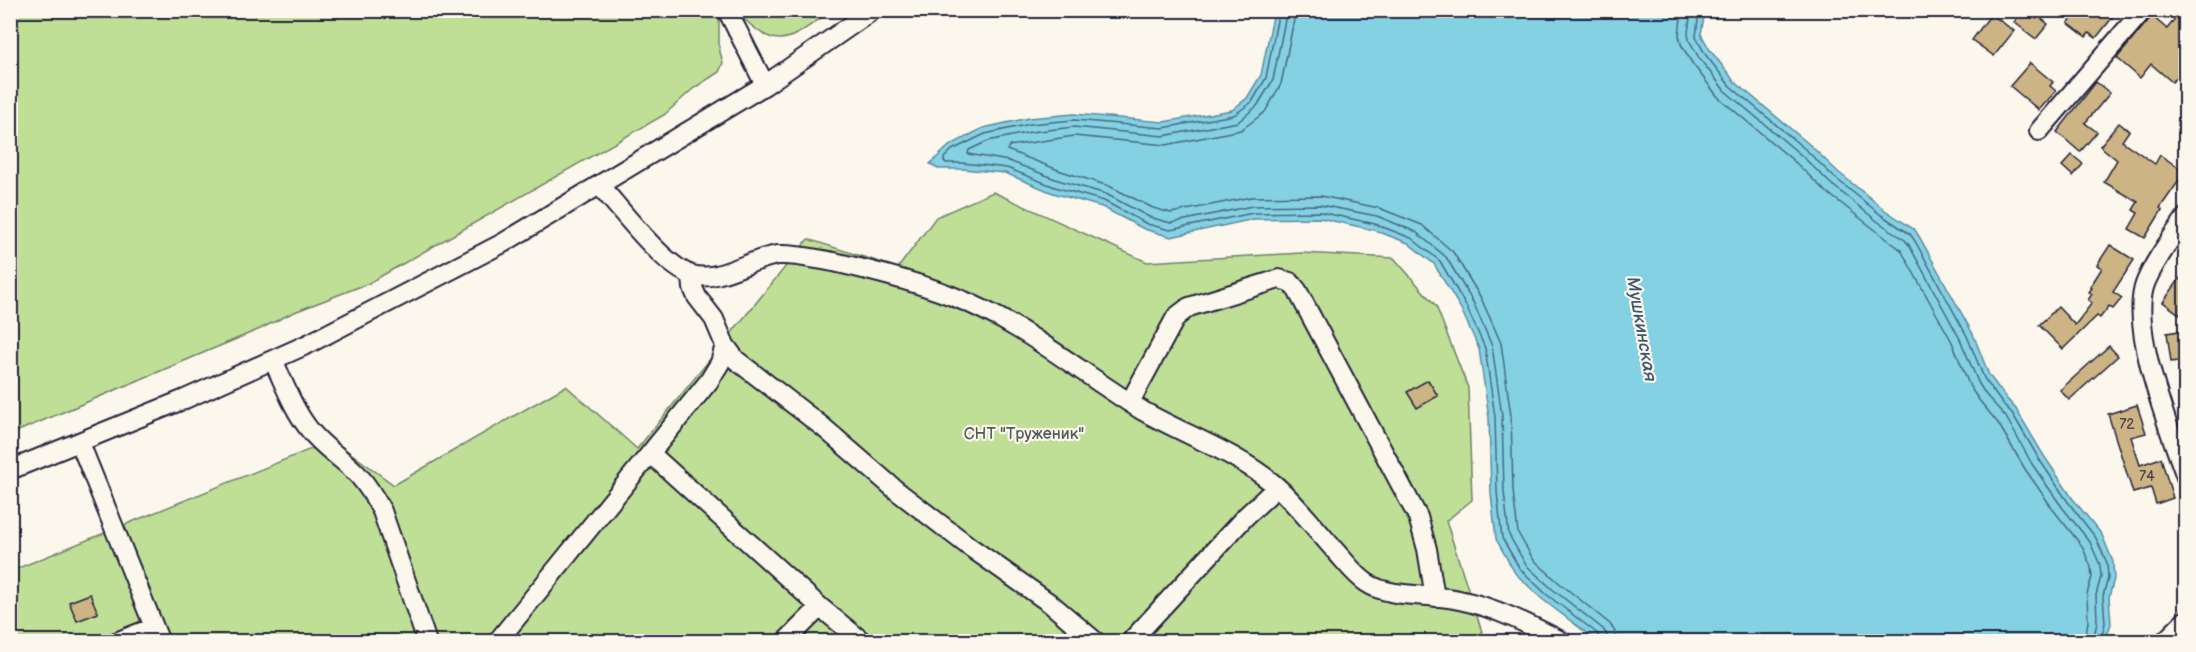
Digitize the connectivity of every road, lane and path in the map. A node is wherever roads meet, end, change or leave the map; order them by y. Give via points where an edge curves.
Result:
1 (727, 10) edge
2 (873, 10) edge
3 (2143, 10) edge
4 (765, 85) junction
5 (2039, 132) dead end
6 (600, 186) junction
7 (2186, 217) edge
8 (692, 275) junction
9 (725, 345) junction
10 (273, 360) junction
11 (1130, 402) junction
12 (80, 443) junction
13 (651, 454) junction
14 (10, 470) edge
15 (2186, 477) edge
16 (1277, 486) junction
17 (1435, 597) junction
18 (819, 607) junction
19 (2186, 620) edge
20 (157, 634) edge
21 (116, 642) edge
22 (427, 642) edge
23 (497, 642) edge
24 (785, 642) edge
25 (864, 642) edge
26 (1096, 642) edge
27 (1130, 642) edge
28 (1563, 642) edge
29 (2164, 642) edge

1 - 4 street
2 - 4 street
3 - 5 street
4 - 6 street
6 - 8 street via 655,247
6 - 10 street via 502,243
7 - 15 street via 2145,285 2142,315 2148,360
8 - 9 street via 697,297 714,319
8 - 11 street via 709,276 777,255 800,256 878,273 990,311
9 - 13 street via 709,381
9 - 26 street via 736,360 897,491 1051,604
10 - 12 street
10 - 22 street via 309,429 372,492
11 - 16 street via 1237,458
11 - 17 street via 1176,317 1189,307 1279,279 1290,282 1418,517 1428,549
12 - 14 street
12 - 20 street
13 - 18 street
13 - 23 street
16 - 17 street via 1367,583 1384,591
16 - 27 street
17 - 28 street via 1492,610
18 - 24 street
18 - 25 street
19 - 29 street
20 - 21 street

